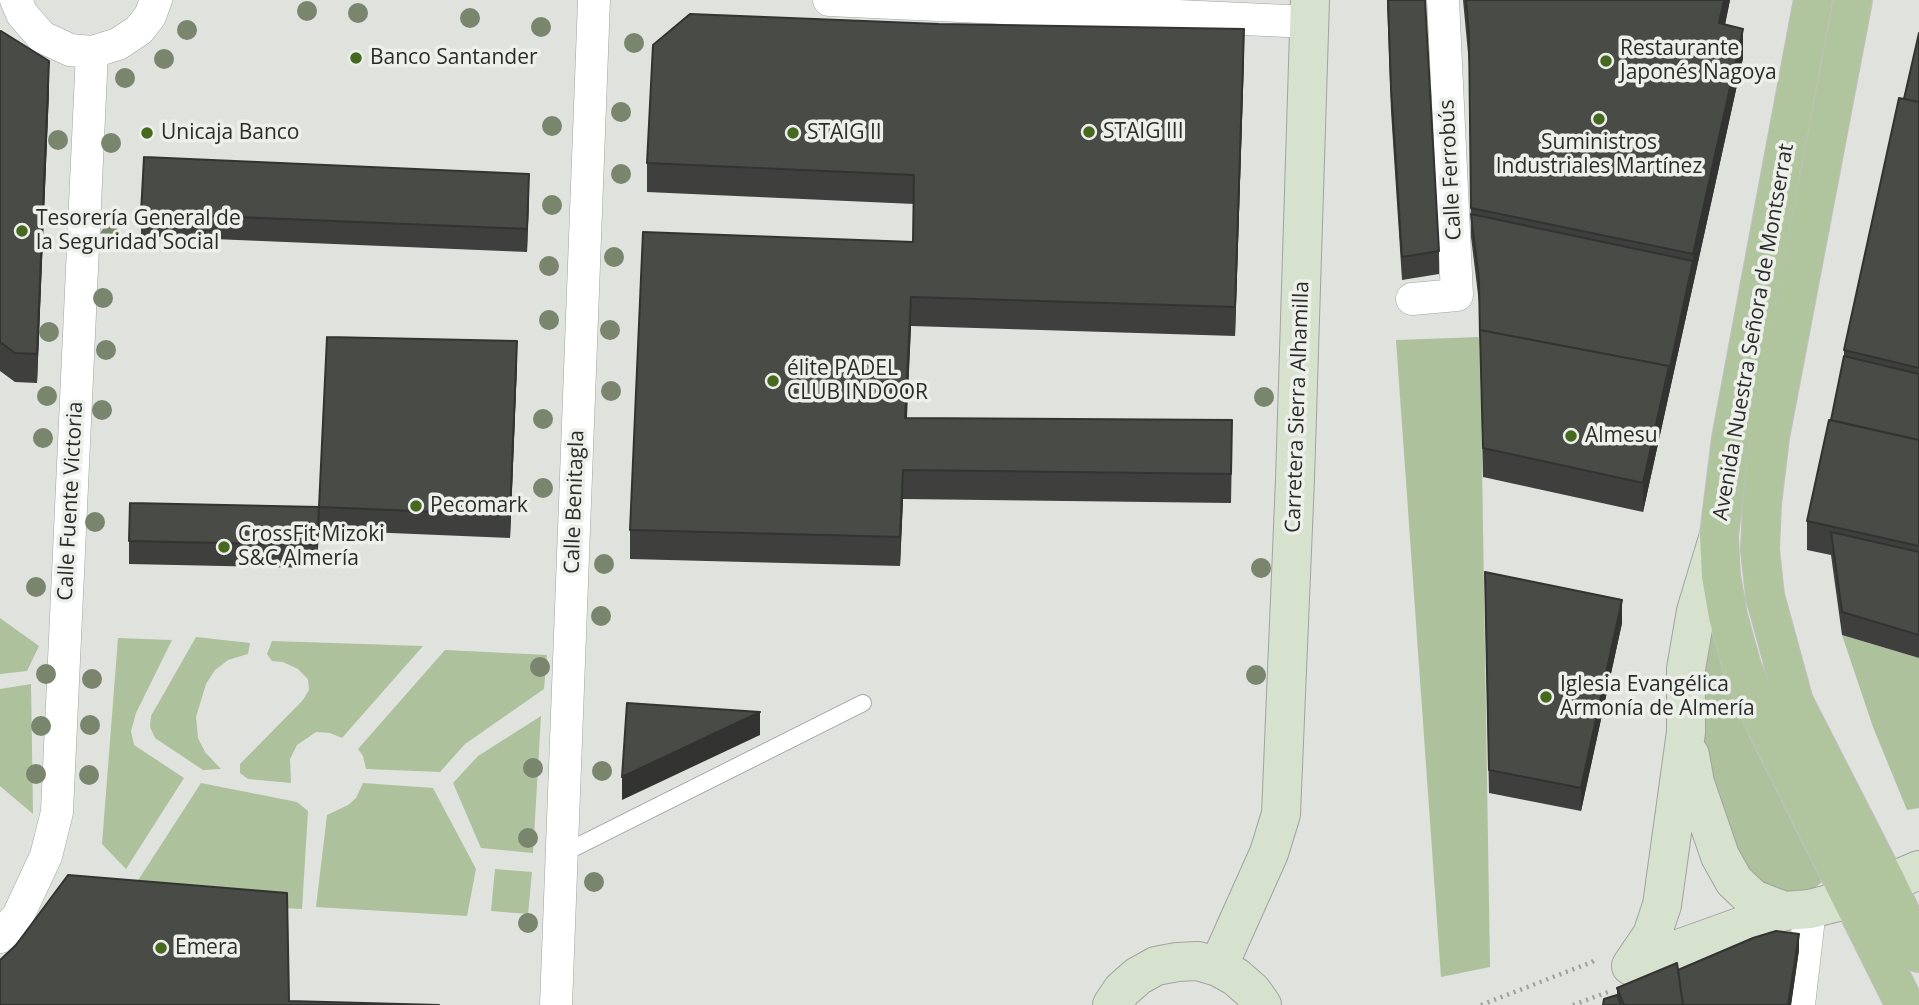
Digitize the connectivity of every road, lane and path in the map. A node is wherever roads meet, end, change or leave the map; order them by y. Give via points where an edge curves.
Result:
1 (14, 0) edge
2 (156, 0) edge
3 (594, 0) edge
4 (829, 0) edge
5 (1443, 0) edge
6 (1813, 0) edge
7 (1853, 0) edge
8 (0, 11) edge
9 (1310, 11) edge
10 (92, 52) junction
11 (1412, 299) dead end
12 (1719, 535) junction
13 (863, 703) dead end
14 (1686, 732) junction
15 (562, 854) junction
16 (1886, 884) edge
17 (1797, 910) junction
18 (0, 937) edge
19 (1919, 954) edge
20 (1617, 960) junction
21 (1218, 967) junction
22 (556, 1005) edge
23 (1112, 1005) edge
24 (1262, 1005) edge
25 (1481, 1005) edge
26 (1799, 1005) edge
27 (1905, 1005) edge

1 - 8 street
1 - 10 street via 42,37 70,50
2 - 10 street via 139,30 118,44
3 - 15 street, Calle Benitagla
4 - 9 street
5 - 11 street, Calle Ferrobús via 1457,295
6 - 12 main road, Avenida Nuestra Señora de Montserrat via 1731,439
7 - 16 main road, Avenida Nuestra Señora de Montserrat via 1770,437 1760,550 1765,596 1794,702
9 - 21 main road, Carretera Sierra Alhamilla via 1281,814 1269,853
10 - 18 street, Calle Fuente Victoria via 57,812 46,856 18,916
12 - 14 main road via 1696,611 1686,669
12 - 16 main road, Avenida Nuestra Señora de Montserrat via 1728,616 1766,726
13 - 15 lane
14 - 17 main road via 1695,783 1720,856 1734,881 1754,899
14 - 20 main road via 1660,914 1652,934
15 - 22 street, Calle Benitagla
16 - 17 main road
16 - 19 main road, Avenida Nuestra Señora de Montserrat
16 - 27 main road, Avenida Nuestra Señora de Montserrat
17 - 20 main road
17 - 26 street
20 - 25 path via 1592,962
21 - 23 main road via 1198,961 1156,966 1122,990
21 - 24 main road via 1237,977

